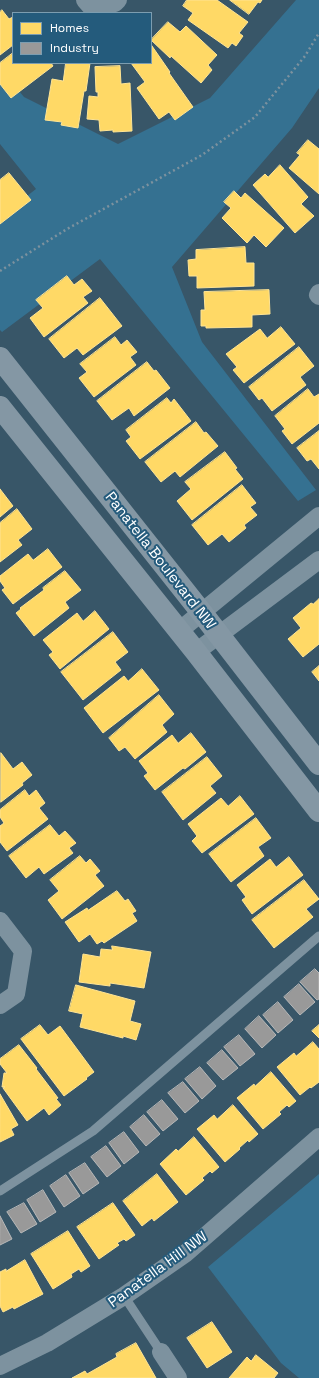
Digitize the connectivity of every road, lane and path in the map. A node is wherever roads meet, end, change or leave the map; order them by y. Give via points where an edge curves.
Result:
1 (85, 0) edge
2 (118, 0) edge
3 (319, 33) edge
4 (0, 271) edge
5 (0, 358) edge
6 (0, 407) edge
7 (319, 516) edge
8 (319, 560) edge
9 (202, 613) junction
10 (179, 631) junction
11 (219, 635) junction
12 (196, 652) junction
13 (319, 764) edge
14 (319, 811) edge
15 (0, 921) edge
16 (319, 936) edge
17 (0, 1005) edge
18 (319, 1137) edge
19 (0, 1191) edge
20 (124, 1296) junction
21 (160, 1352) joint
22 (0, 1366) edge
23 (178, 1378) edge

1 - 2 street via 92,8
3 - 4 path via 305,56 255,116 202,155 67,229
5 - 9 street, Panatella Boulevard NW
6 - 10 street, Panatella Boulevard NW
7 - 9 street
8 - 11 street
9 - 10 street
9 - 11 street, Panatella Boulevard NW
10 - 12 street, Panatella Boulevard NW
11 - 12 street
11 - 13 street, Panatella Boulevard NW
12 - 14 street, Panatella Boulevard NW
15 - 17 street via 23,951 16,994
16 - 19 lane via 93,1131
18 - 20 street, Panatella Hill NW via 186,1253
20 - 21 lane
20 - 22 street, Panatella Hill NW via 47,1343
21 - 23 street

